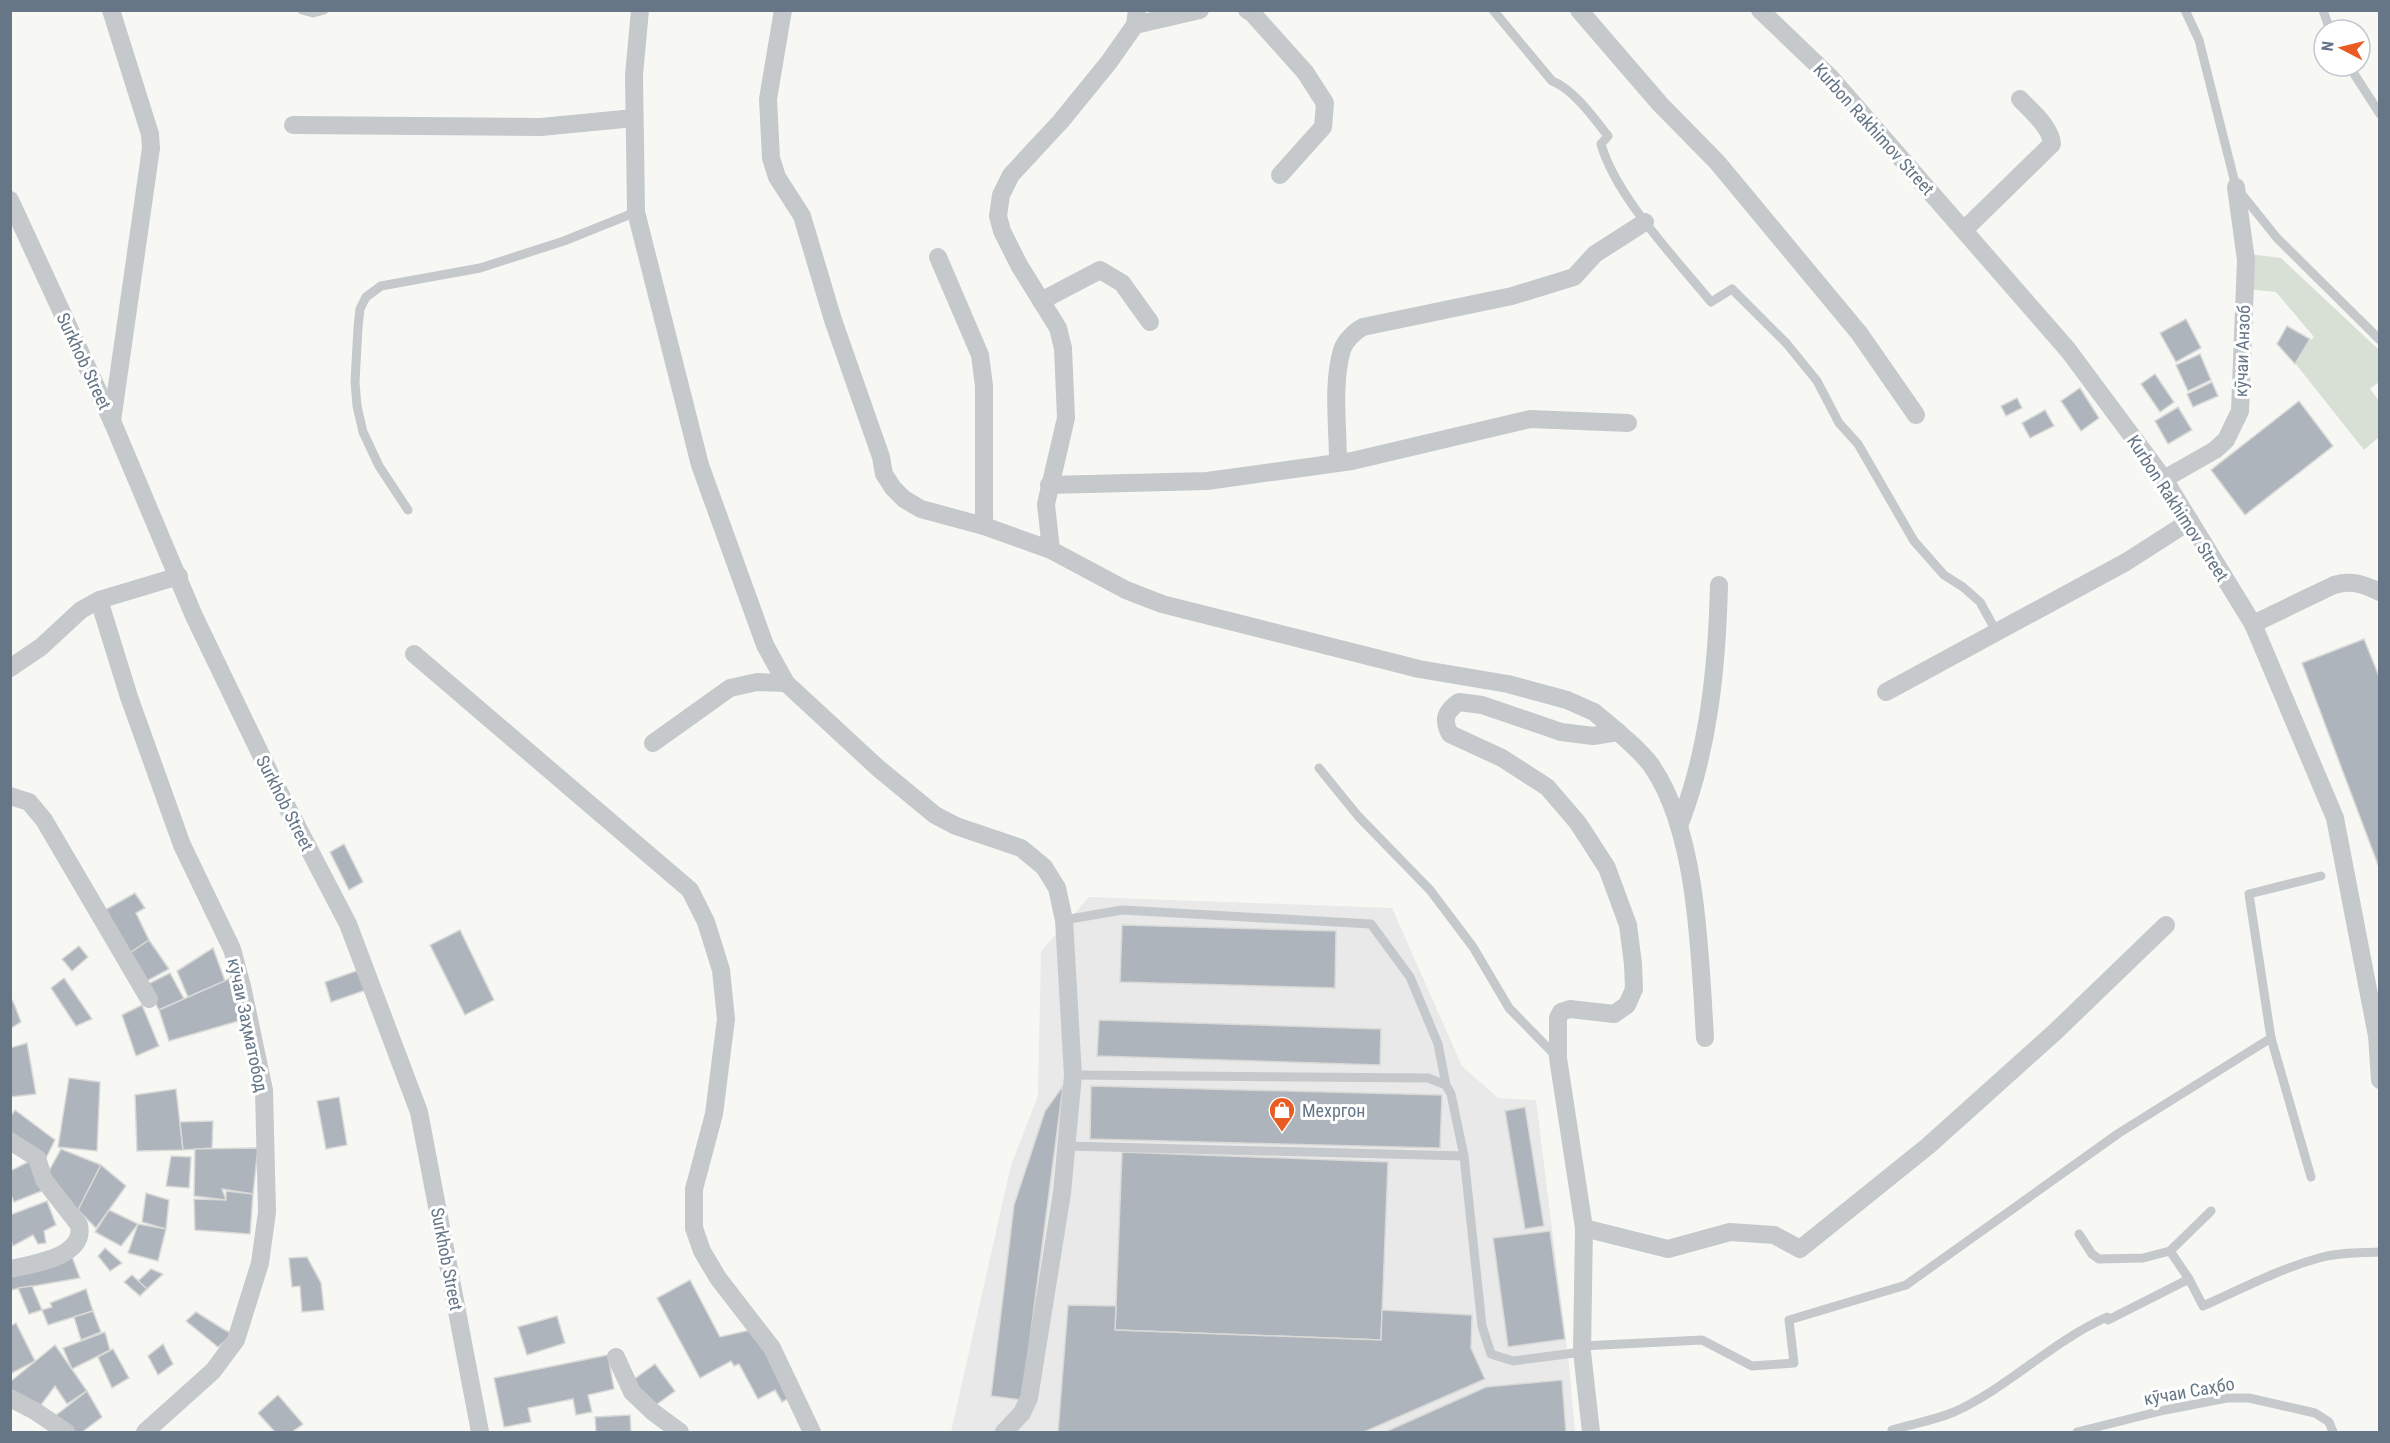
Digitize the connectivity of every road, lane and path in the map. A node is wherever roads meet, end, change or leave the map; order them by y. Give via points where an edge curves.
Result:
1 (111, 10) edge
2 (302, 10) edge
3 (324, 10) edge
4 (640, 10) edge
5 (783, 10) edge
6 (1200, 10) edge
7 (1246, 10) edge
8 (1493, 10) edge
9 (1579, 10) edge
10 (1760, 10) edge
11 (2185, 10) edge
12 (1136, 18) edge
13 (2356, 78) edge
14 (2020, 99) dead end
15 (2379, 114) edge
16 (634, 118) junction
17 (293, 125) dead end
18 (1280, 175) dead end
19 (2236, 187) junction
20 (10, 200) edge
21 (636, 212) junction
22 (1645, 222) junction
23 (1964, 230) junction
24 (938, 257) dead end
25 (1041, 301) junction
26 (1150, 322) dead end
27 (2379, 340) edge
28 (1916, 415) dead end
29 (112, 421) junction
30 (1628, 423) dead end
31 (1338, 462) junction
32 (2164, 478) junction
33 (1049, 485) junction
34 (408, 510) dead end
35 (2190, 521) junction
36 (984, 526) junction
37 (1051, 550) junction
38 (179, 576) junction
39 (1719, 585) dead end
40 (2379, 592) edge
41 (99, 600) junction
42 (2253, 624) junction
43 (1996, 631) junction
44 (414, 654) dead end
45 (10, 668) edge
46 (786, 683) junction
47 (1886, 692) dead end
48 (1618, 732) junction
49 (653, 743) dead end
50 (1319, 768) dead end
51 (10, 795) edge
52 (1679, 826) junction
53 (2321, 876) dead end
54 (1064, 920) junction
55 (2166, 925) dead end
56 (149, 999) dead end
57 (2378, 1036) edge
58 (1705, 1038) dead end
59 (2271, 1038) junction
60 (1558, 1058) junction
61 (1073, 1075) junction
62 (2379, 1080) edge
63 (1446, 1085) junction
64 (10, 1141) edge
65 (1066, 1146) junction
66 (1464, 1156) junction
67 (2311, 1177) dead end
68 (2211, 1211) dead end
69 (1584, 1228) junction
70 (2079, 1234) dead end
71 (2170, 1251) junction
72 (2379, 1252) edge
73 (10, 1269) edge
74 (2189, 1279) junction
75 (1582, 1349) junction
76 (616, 1357) dead end
77 (10, 1398) edge
78 (1892, 1430) dead end
79 (66, 1432) edge
80 (145, 1432) edge
81 (480, 1432) edge
82 (680, 1432) edge
83 (812, 1432) edge
84 (1004, 1432) edge
85 (1591, 1432) edge
86 (2077, 1432) edge
87 (2333, 1432) edge

1 - 29 street via 152,148
2 - 3 lane
4 - 16 street
5 - 36 street via 768,99 771,158 777,177 802,216 884,474 904,499 921,509
6 - 12 street
7 - 18 street via 1305,72 1325,103 1323,127
8 - 22 lane via 1552,81 1561,84 1608,136 1601,144 1606,161
9 - 28 street via 1660,104 1717,162 1859,333
10 - 23 street, Kurbon Rakhimov Street via 1830,77
11 - 19 lane, кӯчаи Анзоб via 2199,40
12 - 25 street via 1061,122 1011,175 1001,195 998,216 1002,231
13 - 15 lane
14 - 23 street via 2047,130 2052,144
16 - 17 street via 540,126
16 - 21 street
19 - 27 lane, кӯчаи Анзоб via 2277,238
19 - 32 street, кӯчаи Анзоб via 2246,260 2240,411 2226,440 2215,450
20 - 29 street, Surkhob Street
21 - 34 lane via 480,268 381,286 366,297 358,327 357,406 363,432 379,466
21 - 46 street via 700,465 765,645
22 - 31 street via 1595,254 1574,278 1356,331 1342,348 1337,375
22 - 43 lane via 1711,302 1732,289 1787,344 1817,381 1839,423 1858,444 1914,541 1944,574 1980,602
23 - 32 street, Kurbon Rakhimov Street via 2068,350
24 - 36 street via 980,355 984,386
25 - 26 street via 1100,270 1122,283
25 - 33 street via 1058,328 1066,388 1066,418
29 - 38 street, Surkhob Street
30 - 31 street via 1530,419
31 - 33 street via 1207,481
32 - 35 street, Kurbon Rakhimov Street
33 - 37 street via 1046,504
35 - 42 street, Kurbon Rakhimov Street
35 - 43 street via 2126,562
36 - 37 street
37 - 48 street via 1126,590 1162,604 1419,669 1508,684 1567,700 1594,712
38 - 41 street
38 - 81 street, Surkhob Street via 194,616 274,782 348,924 419,1112
39 - 52 street via 1717,653 1697,773
40 - 42 street via 2346,582 2334,585
41 - 45 street
41 - 80 street, кӯчаи Заҳматобод via 182,845 232,949 264,1090 267,1212 260,1263 236,1340 213,1371
42 - 57 street, Kurbon Rakhimov Street via 2335,818
43 - 47 street
44 - 83 street via 690,890 706,922 721,970 726,1019 714,1114 694,1189 694,1228 718,1278 772,1348
46 - 49 street via 757,682 730,688
46 - 54 street via 935,815 1021,848 1044,867 1057,888
48 - 52 street via 1653,768 1665,787
48 - 60 street via 1593,736 1561,732 1482,705 1459,702 1445,717 1450,734 1502,758 1547,787 1578,823 1607,868 1628,925 1634,989 1627,1005 1614,1014 1570,1009 1561,1012
50 - 60 lane via 1358,816 1430,890 1473,947 1509,1008
51 - 56 street via 29,802 44,820
52 - 58 street via 1695,912
53 - 59 lane via 2249,894
54 - 61 street
54 - 63 lane via 1122,910 1371,924 1410,977 1438,1044
55 - 69 street via 1928,1146 1800,1249 1774,1235 1730,1232 1668,1249
57 - 62 street, Kurbon Rakhimov Street
59 - 67 lane
59 - 75 lane via 2119,1133 1906,1286 1789,1320 1794,1363 1752,1366 1702,1340
60 - 69 street
61 - 63 lane via 1428,1078
61 - 65 street
63 - 66 lane
64 - 73 street via 37,1158 44,1180 81,1232 73,1248 43,1262
65 - 66 lane
65 - 84 street via 1061,1205 1029,1398 1022,1413
66 - 75 lane via 1482,1326 1491,1354 1513,1360
68 - 71 lane
69 - 75 street
70 - 71 lane via 2091,1254 2106,1261
71 - 74 lane
72 - 74 lane via 2320,1258 2204,1306
74 - 78 lane via 2108,1320 2107,1317 2080,1329 2005,1382 1954,1412
75 - 85 street
76 - 82 street via 632,1392
77 - 79 street
86 - 87 lane, кӯчаи Саҳбо via 2165,1410 2227,1398 2249,1398 2315,1413 2329,1422

